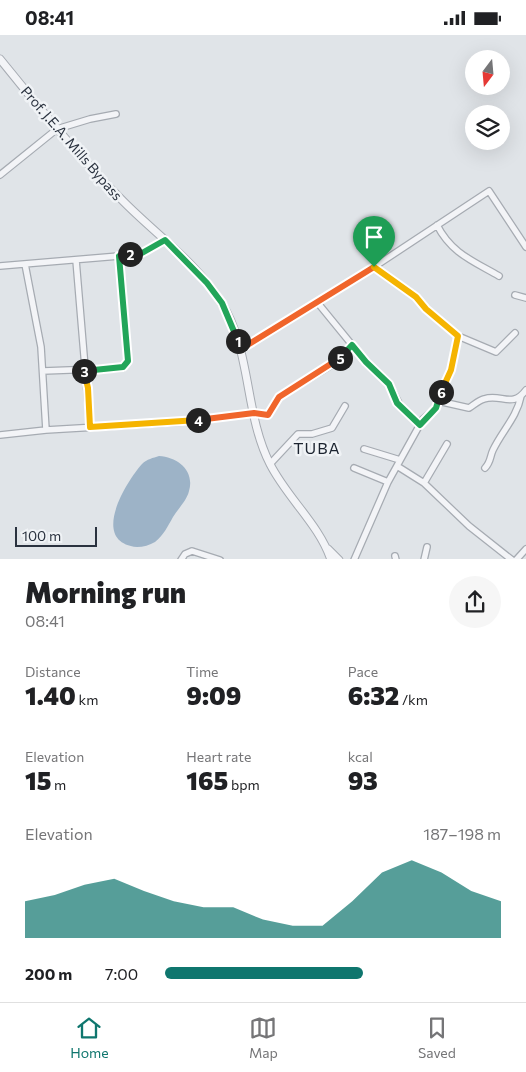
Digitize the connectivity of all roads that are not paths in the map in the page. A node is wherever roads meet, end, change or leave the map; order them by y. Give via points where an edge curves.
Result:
1 (0, 59) edge
2 (116, 115) dead end
3 (57, 129) junction
4 (0, 175) edge
5 (437, 225) junction
6 (165, 240) junction
7 (526, 247) edge
8 (119, 256) junction
9 (76, 260) junction
10 (25, 263) junction
11 (0, 266) edge
12 (374, 267) junction
13 (499, 276) dead end
14 (515, 295) dead end
15 (526, 298) edge
16 (318, 302) junction
17 (515, 333) dead end
18 (458, 336) junction
19 (352, 345) junction
20 (241, 349) junction
21 (84, 370) junction
22 (43, 371) junction
23 (526, 390) edge
24 (522, 396) junction
25 (438, 401) junction
26 (345, 405) dead end
27 (254, 413) junction
28 (420, 425) junction
29 (90, 427) junction
30 (46, 430) junction
31 (0, 435) edge
32 (447, 444) dead end
33 (364, 449) dead end
34 (399, 463) junction
35 (270, 464) junction
36 (354, 468) dead end
37 (485, 468) dead end
38 (388, 482) junction
39 (424, 483) junction
40 (325, 545) junction
41 (427, 547) dead end
42 (526, 549) edge
43 (181, 559) edge
44 (220, 559) edge
45 (331, 559) edge
46 (338, 559) edge
47 (354, 559) edge
48 (424, 559) edge
49 (512, 559) edge
50 (516, 559) edge

1 - 3 street, Prof. J.E.A. Mills Bypass
2 - 3 street
3 - 4 street
3 - 6 street, Prof. J.E.A. Mills Bypass via 91,169
5 - 7 street via 490,191
5 - 12 street
5 - 13 street via 454,249
6 - 8 street via 142,253
6 - 20 street, Prof. J.E.A. Mills Bypass via 222,303
8 - 9 street
8 - 21 street via 128,361 123,367
9 - 10 street
9 - 21 street
10 - 11 street
10 - 22 street
12 - 16 street
12 - 18 street via 416,297
14 - 15 street
16 - 19 street
16 - 20 street
17 - 18 street via 496,352
18 - 25 street via 451,370
19 - 27 street via 333,364 279,397 268,415
19 - 28 street via 389,384 397,403
20 - 27 street, Prof. J.E.A. Mills Bypass
21 - 22 street
21 - 29 street
22 - 30 street
23 - 24 street
24 - 25 street via 512,401 483,399 469,408
24 - 37 street
25 - 28 street via 433,412
26 - 35 street via 332,428 298,434
27 - 29 street via 182,422
27 - 35 street, Prof. J.E.A. Mills Bypass
28 - 34 street
29 - 30 street
30 - 31 street
32 - 39 street
33 - 34 street
34 - 38 street
34 - 39 street
35 - 40 street, Prof. J.E.A. Mills Bypass
36 - 38 street
38 - 47 street
39 - 49 street via 469,526
40 - 45 street, Prof. J.E.A. Mills Bypass
40 - 46 street
41 - 48 street
42 - 50 street
43 - 44 street via 192,551

